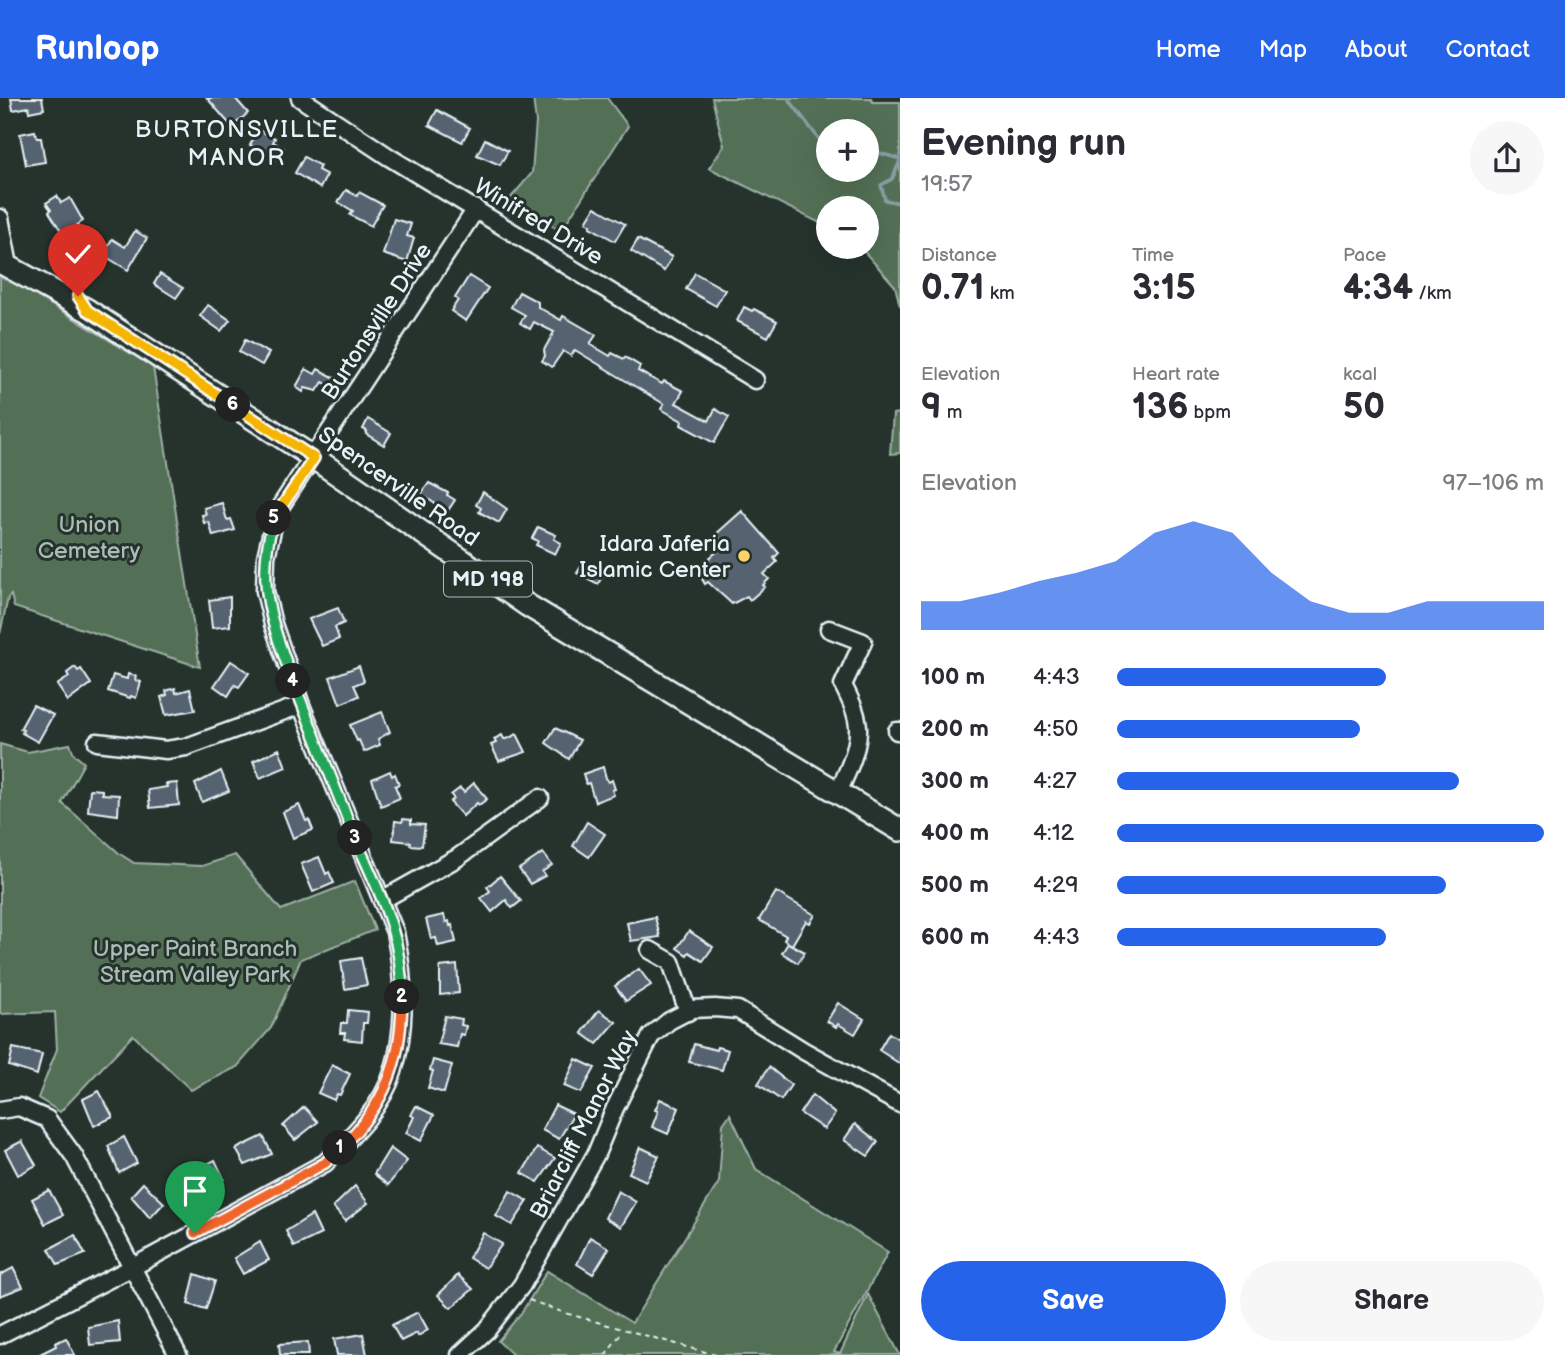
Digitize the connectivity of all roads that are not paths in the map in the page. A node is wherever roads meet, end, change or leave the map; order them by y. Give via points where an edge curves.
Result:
1 (300, 98) edge
2 (476, 209) junction
3 (0, 218) edge
4 (4, 258) edge
5 (755, 380) dead end
6 (314, 458) junction
7 (829, 629) dead end
8 (301, 705) junction
9 (96, 742) dead end
10 (837, 794) junction
11 (540, 798) dead end
12 (900, 830) edge
13 (382, 900) junction
14 (650, 950) dead end
15 (688, 1012) junction
16 (900, 1104) edge
17 (0, 1110) edge
18 (131, 1268) junction
19 (0, 1335) edge
20 (178, 1355) edge
21 (460, 1355) edge

1 - 2 street, Winifred Drive
2 - 5 street, Winifred Drive
2 - 6 street, Burtonsville Drive
3 - 4 street
4 - 6 main road, Spencerville Road / MD 198 via 33,267 78,296 87,310
6 - 8 street, Burtonsville Drive via 276,513 265,557 265,591 273,624
6 - 10 main road, Spencerville Road / MD 198 via 527,605
7 - 10 street via 863,642 843,685 859,732
8 - 9 street via 186,747 166,750
8 - 13 street, Burtonsville Drive
10 - 12 main road, Spencerville Road / MD 198
11 - 13 street via 457,858
13 - 18 street, Burtonsville Drive via 395,932 402,1005 393,1073 368,1116 325,1163
14 - 15 street via 671,962
15 - 16 street, Briarcliff Manor Way via 738,1010
15 - 21 street, Briarcliff Manor Way via 651,1036 590,1165 517,1292
17 - 18 street via 19,1107 47,1119 74,1156
18 - 19 street, Burtonsville Drive
18 - 20 street

